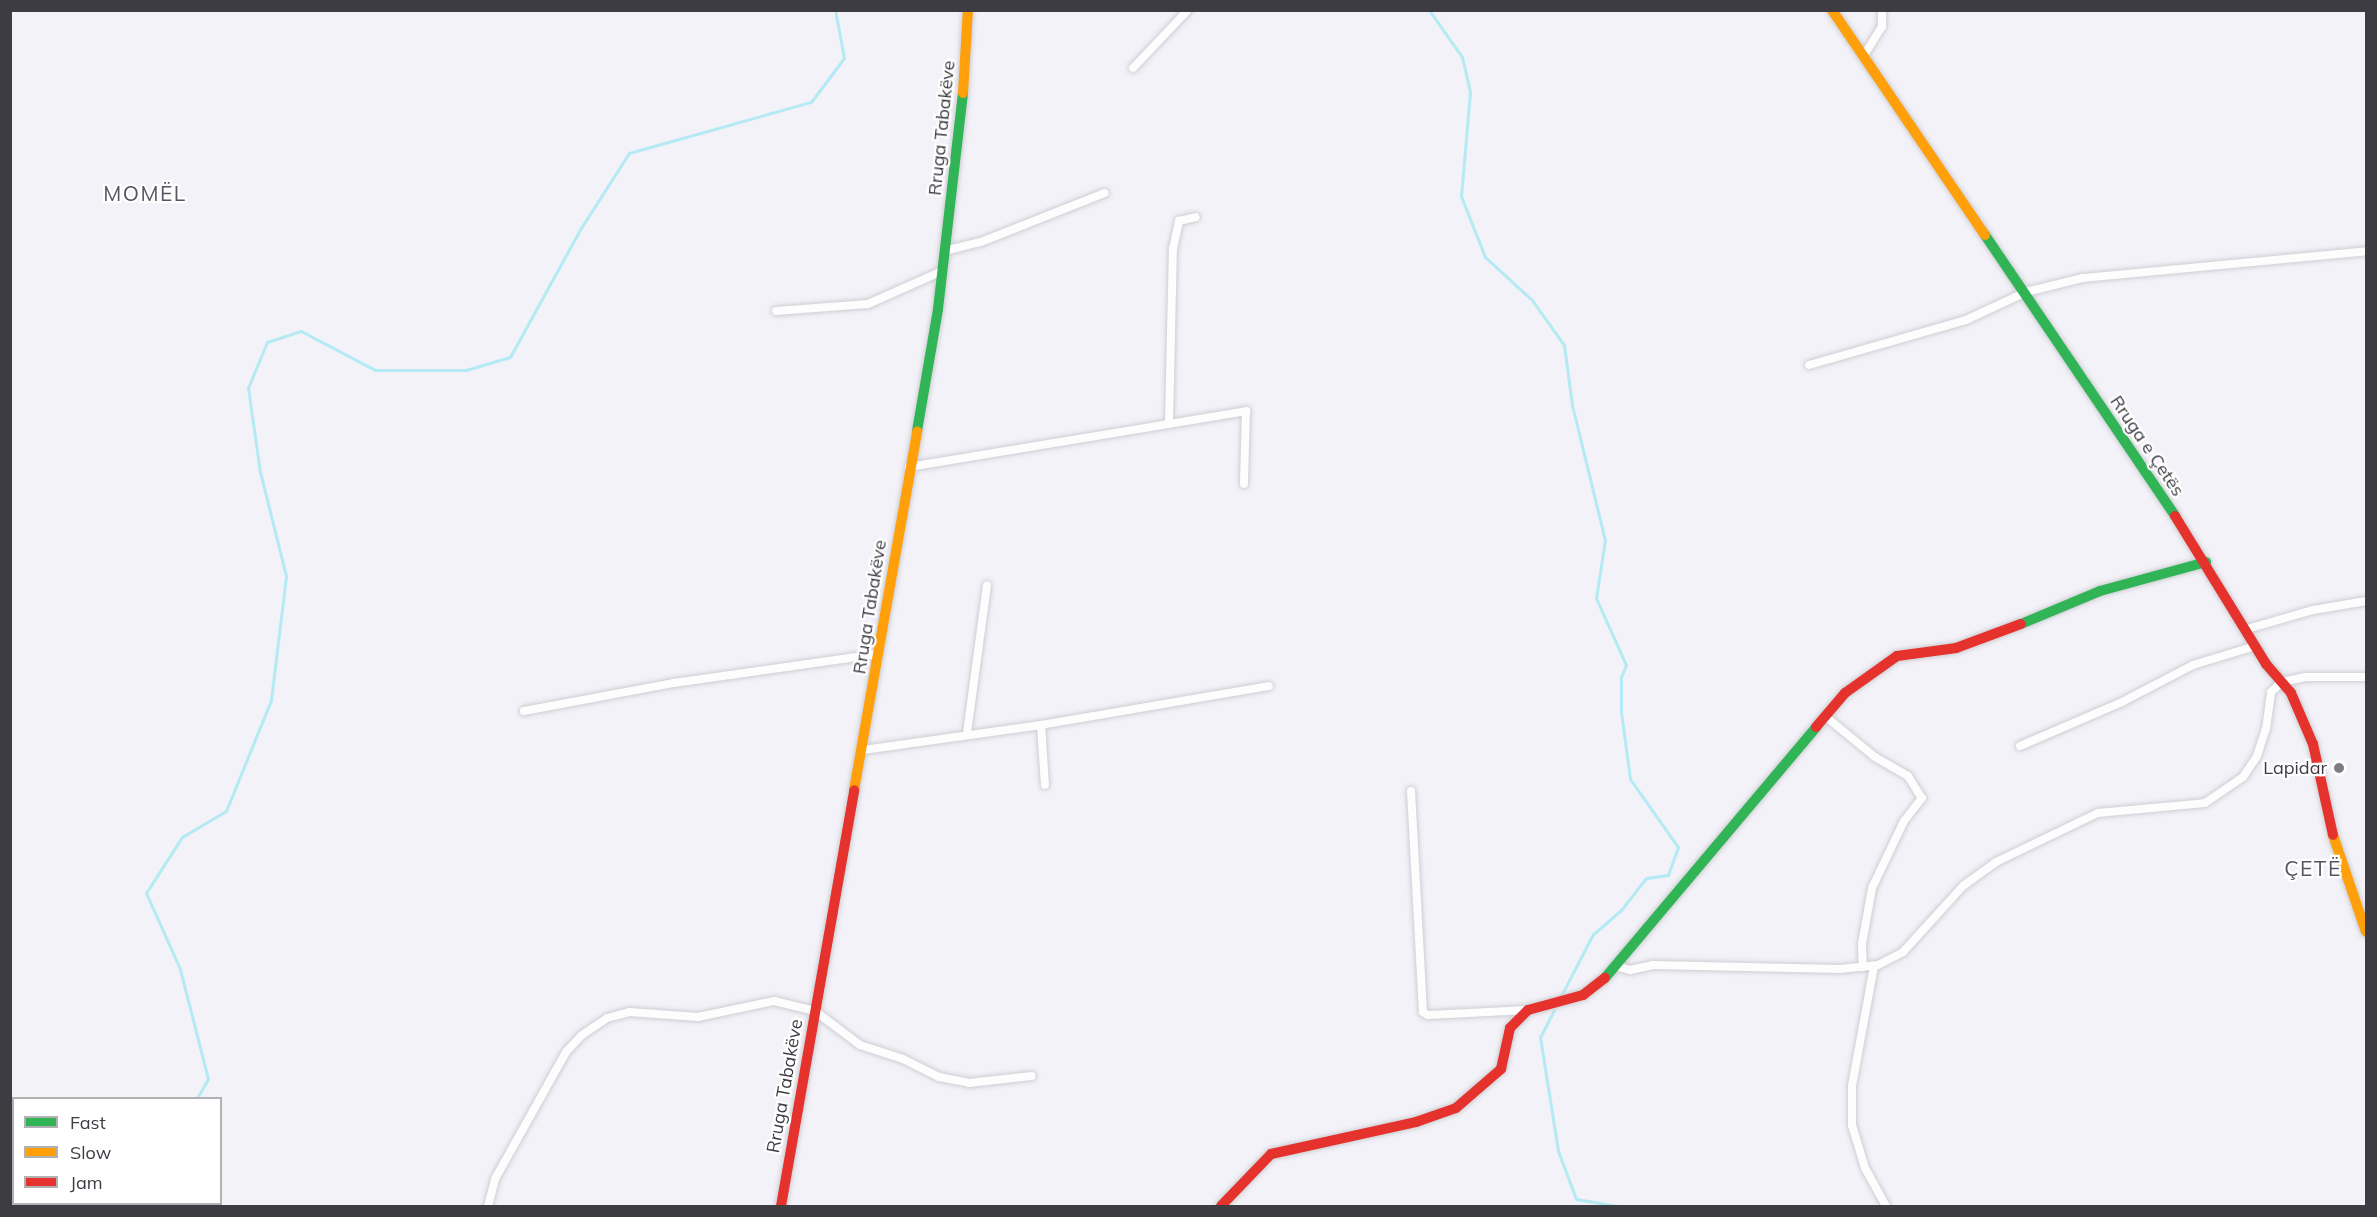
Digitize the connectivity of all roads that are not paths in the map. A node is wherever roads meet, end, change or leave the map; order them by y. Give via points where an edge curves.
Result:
1 (968, 10) edge
2 (1188, 10) edge
3 (1832, 10) edge
4 (1882, 10) edge
5 (1863, 57) junction
6 (1133, 68) dead end
7 (1105, 193) dead end
8 (1196, 217) dead end
9 (944, 251) junction
10 (2367, 251) edge
11 (942, 271) junction
12 (2026, 292) junction
13 (776, 311) dead end
14 (1809, 365) dead end
15 (1169, 422) junction
16 (909, 467) junction
17 (1244, 484) dead end
18 (2206, 562) junction
19 (987, 585) dead end
20 (2367, 601) edge
21 (2247, 629) junction
22 (2255, 646) junction
23 (879, 654) junction
24 (2367, 677) edge
25 (2282, 682) junction
26 (1269, 686) dead end
27 (524, 711) dead end
28 (1825, 716) junction
29 (1041, 725) junction
30 (967, 733) junction
31 (2020, 746) dead end
32 (863, 750) junction
33 (1045, 785) dead end
34 (1411, 791) dead end
35 (2367, 933) edge
36 (1615, 966) junction
37 (1874, 966) junction
38 (1863, 967) junction
39 (1528, 1010) junction
40 (815, 1011) junction
41 (1032, 1076) dead end
42 (488, 1206) edge
43 (781, 1206) edge
44 (1221, 1206) edge
45 (1886, 1206) edge

1 - 9 street, Rruga Tabakëve via 960,137
2 - 6 street
3 - 5 street, Rruga e Çetës
4 - 5 street via 1881,27
5 - 12 street, Rruga e Çetës
7 - 9 street via 981,242
8 - 15 street via 1179,221 1173,249
9 - 11 street, Rruga Tabakëve
10 - 12 street via 2154,268 2083,278
11 - 13 street via 868,304
11 - 16 street, Rruga Tabakëve
12 - 14 street via 1966,320
12 - 18 street, Rruga e Çetës
15 - 16 street
15 - 17 street via 1246,411
16 - 23 street, Rruga Tabakëve
18 - 21 street, Rruga e Çetës
18 - 28 street via 2100,591 2068,607 1956,648 1897,656 1845,693
19 - 30 street
20 - 21 street via 2313,610
21 - 22 street, Rruga e Çetës
22 - 25 street, Rruga e Çetës
22 - 31 street via 2193,665
23 - 27 street via 674,682
23 - 32 street, Rruga Tabakëve
24 - 25 street via 2305,677
25 - 35 street, Rruga e Çetës via 2313,744 2338,858
25 - 37 street via 2271,692 2266,729 2257,756 2243,777 2205,803 2098,813 1996,862 1963,886 1903,952
26 - 29 street
28 - 36 street
28 - 38 street via 1875,757 1908,776 1922,798 1904,821 1872,888 1862,944
29 - 30 street
29 - 33 street
30 - 32 street
32 - 40 street, Rruga Tabakëve
34 - 39 street via 1423,1012 1428,1015
36 - 38 street via 1630,970 1653,965
36 - 39 street via 1583,995
37 - 38 street
37 - 45 street via 1852,1086 1852,1125 1865,1168
39 - 44 street via 1510,1028 1501,1069 1456,1108 1416,1122 1271,1154
40 - 41 street via 860,1045 903,1059 939,1077 969,1083
40 - 42 street via 774,1001 698,1017 629,1012 607,1018 566,1052 495,1179
40 - 43 street, Rruga Tabakëve

